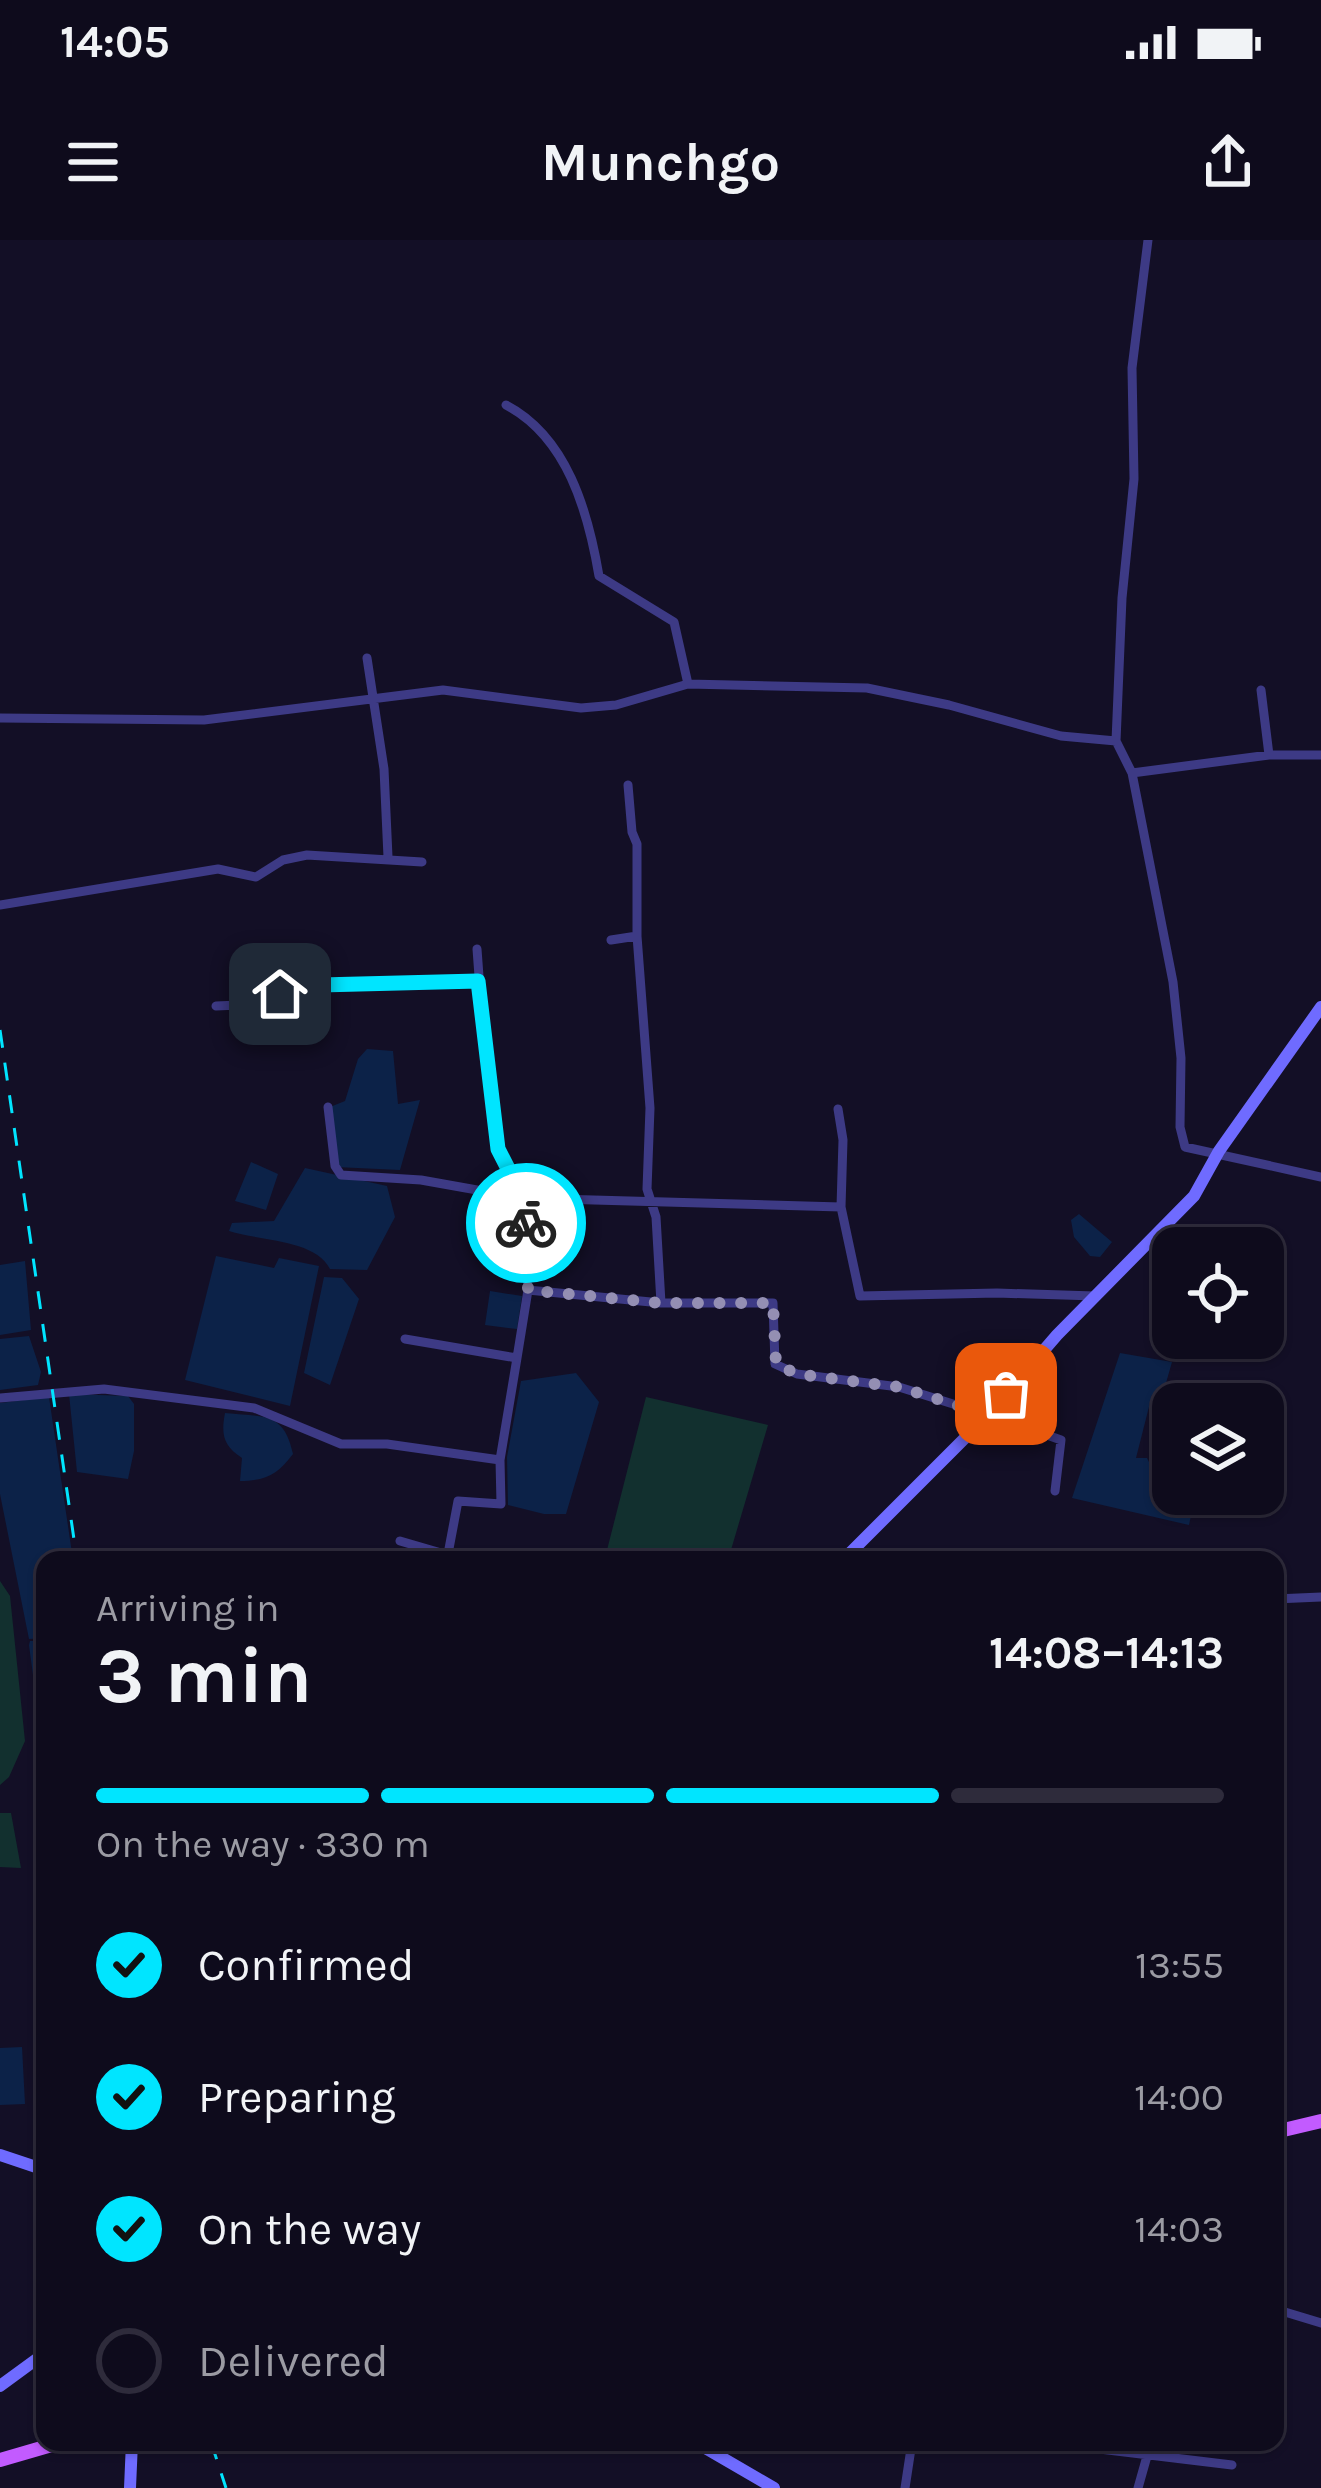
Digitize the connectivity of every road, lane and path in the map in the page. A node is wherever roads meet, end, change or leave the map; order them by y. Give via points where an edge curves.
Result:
1 (1148, 240) edge
2 (506, 405) dead end
3 (367, 658) dead end
4 (688, 684) junction
5 (1261, 690) dead end
6 (375, 700) junction
7 (0, 718) edge
8 (1116, 741) junction
9 (1321, 754) edge
10 (1269, 755) junction
11 (1132, 772) junction
12 (628, 785) dead end
13 (388, 857) junction
14 (422, 862) dead end
15 (0, 904) edge
16 (637, 936) junction
17 (610, 940) dead end
18 (477, 949) dead end
19 (478, 981) junction
20 (216, 1006) dead end
21 (1321, 1007) edge
22 (328, 1107) dead end
23 (838, 1109) dead end
24 (1219, 1151) junction
25 (1321, 1178) edge
26 (523, 1198) junction
27 (651, 1204) junction
28 (841, 1207) junction
29 (528, 1290) junction
30 (1095, 1296) junction
31 (661, 1303) junction
32 (405, 1339) dead end
33 (517, 1358) junction
34 (1006, 1394) junction
35 (0, 1398) edge
36 (988, 1415) junction
37 (500, 1460) junction
38 (1055, 1491) dead end
39 (400, 1541) dead end
40 (430, 1551) edge
41 (449, 1551) edge
42 (852, 1551) edge
43 (1321, 1598) edge
44 (1284, 1599) edge
45 (1321, 2121) edge
46 (1284, 2130) edge
47 (0, 2156) edge
48 (36, 2167) edge
49 (1284, 2312) edge
50 (1321, 2323) edge
51 (36, 2360) edge
52 (0, 2386) edge
53 (36, 2450) edge
54 (132, 2451) edge
55 (710, 2451) edge
56 (911, 2451) edge
57 (1107, 2451) edge
58 (1148, 2451) edge
59 (1147, 2456) junction
60 (0, 2460) edge
61 (1232, 2465) dead end
62 (130, 2488) edge
63 (774, 2488) edge
64 (905, 2488) edge
65 (1138, 2488) edge

1 - 8 street via 1132,368 1134,479
2 - 4 street via 555,445 599,576 674,622
3 - 6 street
4 - 6 street via 581,709 443,689
4 - 8 street via 867,688 1061,736
5 - 10 street
6 - 7 street via 204,721
6 - 13 street
8 - 11 street
9 - 10 street
10 - 11 street
11 - 24 street via 1173,982 1180,1127 1185,1147
12 - 16 street
13 - 14 street
13 - 15 street via 308,855 256,877 218,869
16 - 17 street
16 - 27 street
18 - 19 street
19 - 20 street via 320,985
19 - 26 street via 498,1149
21 - 24 main road
22 - 26 street via 340,1175
23 - 28 street
24 - 25 street
24 - 30 main road via 1194,1196
26 - 27 street
26 - 29 street
27 - 28 street
27 - 31 street
28 - 30 street via 860,1296
29 - 31 street
29 - 33 street
30 - 34 main road
31 - 36 street via 773,1303 776,1364 899,1387
32 - 33 street
33 - 37 street
34 - 36 main road
34 - 38 street via 1046,1411 1048,1435 1061,1440
35 - 37 street via 104,1389 254,1408 341,1444
36 - 42 main road
37 - 41 street via 501,1504 458,1501
39 - 40 street
43 - 44 street
45 - 46 main road
47 - 48 main road
49 - 50 street
51 - 52 main road
53 - 60 main road
54 - 62 main road
55 - 63 main road
56 - 64 street
57 - 59 street
58 - 59 street
59 - 61 street
59 - 65 street

